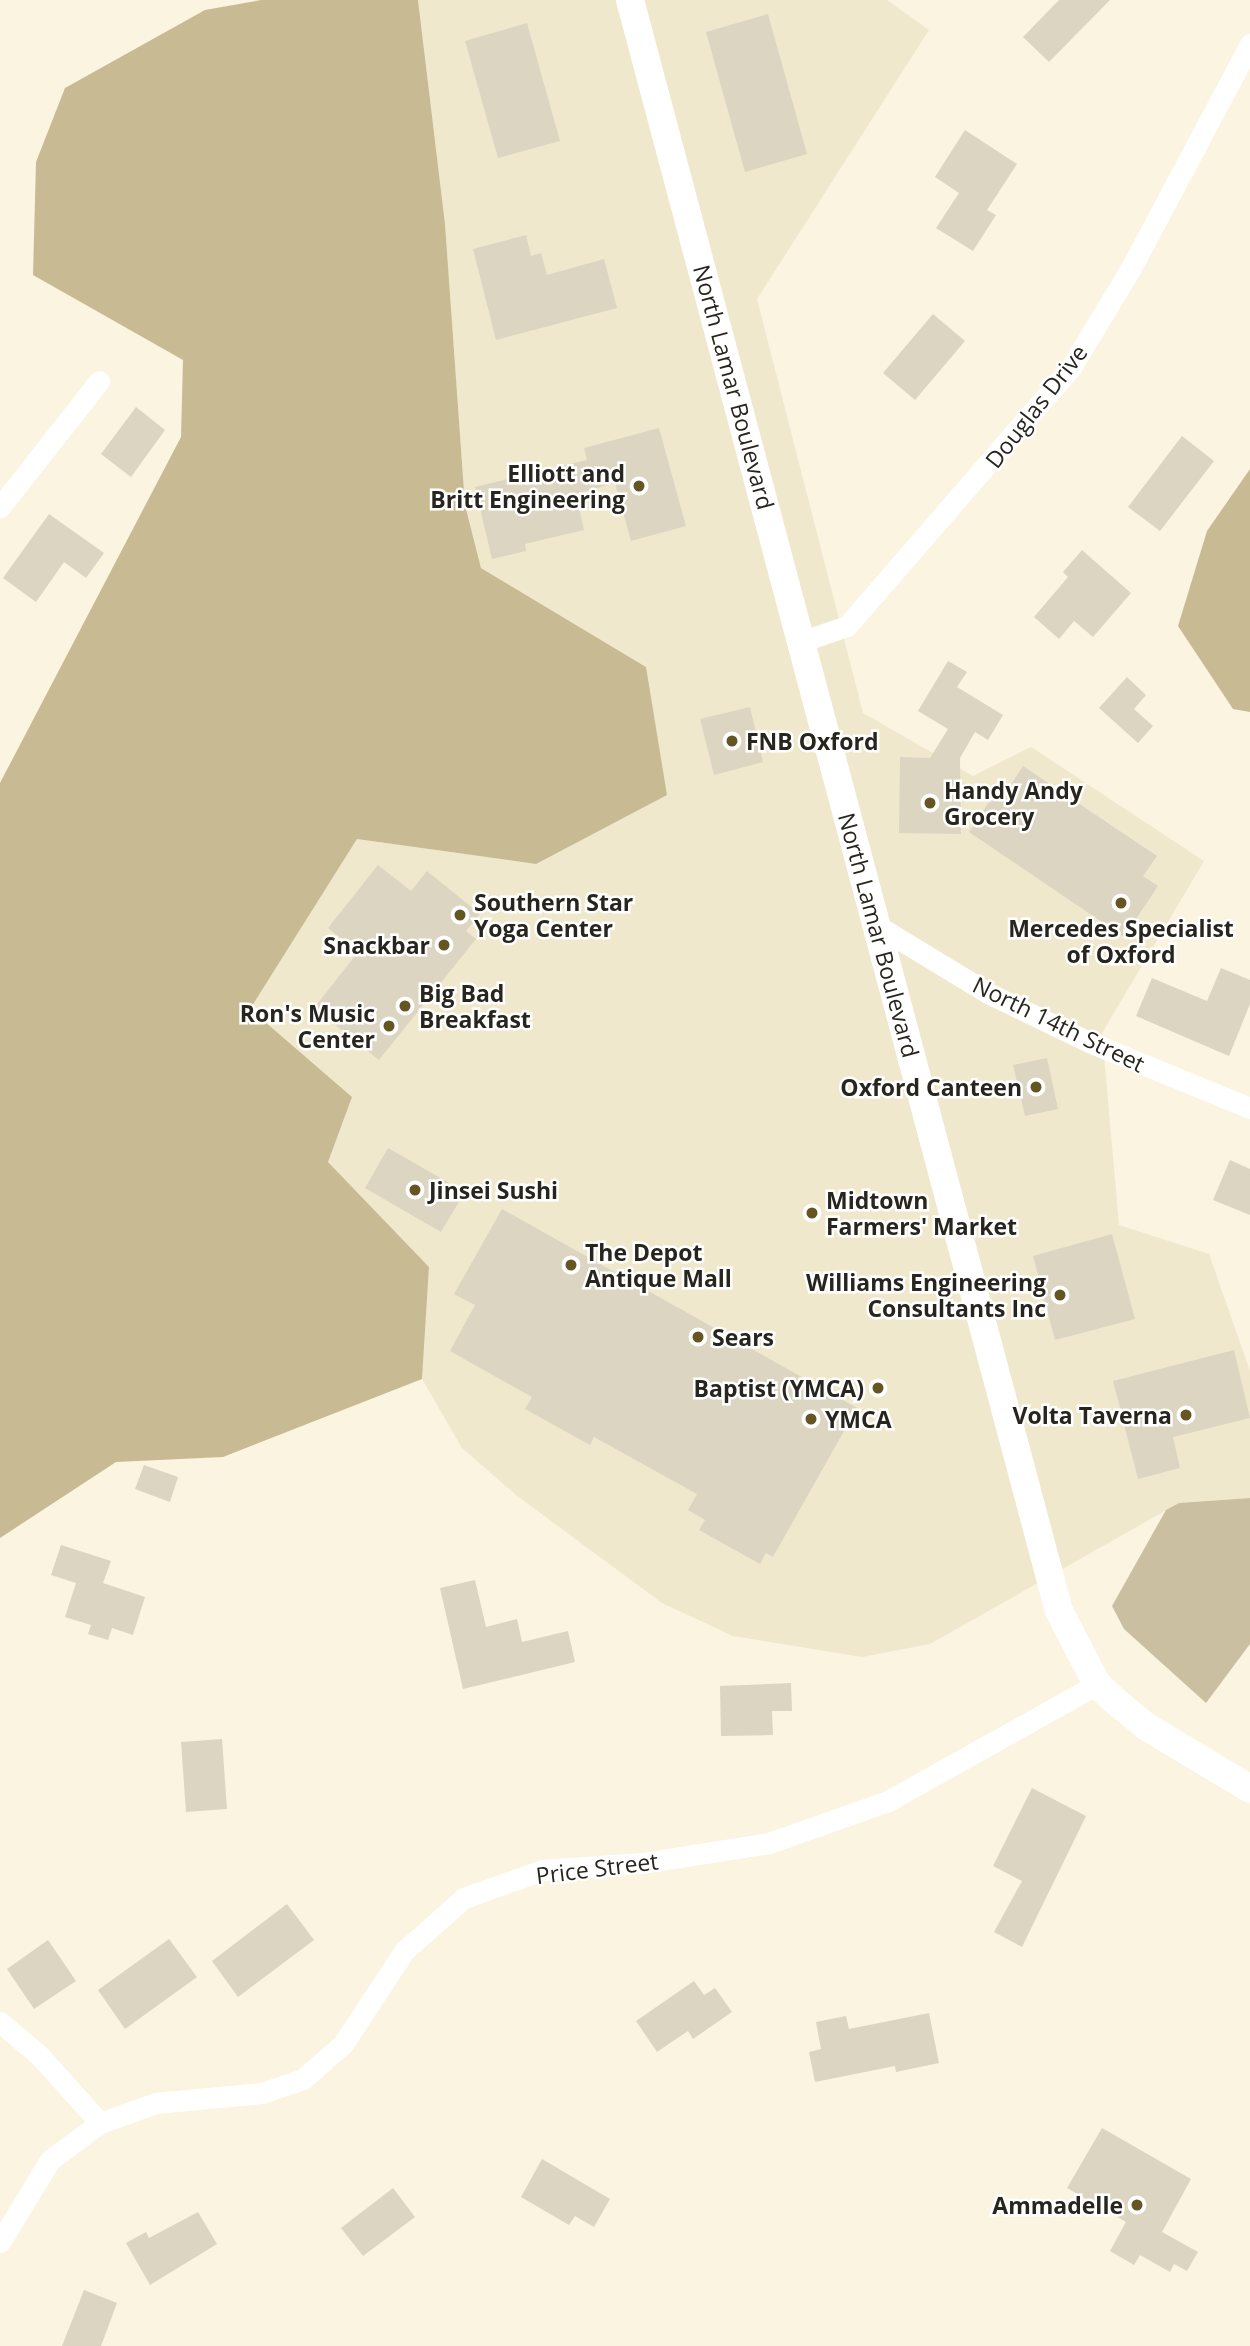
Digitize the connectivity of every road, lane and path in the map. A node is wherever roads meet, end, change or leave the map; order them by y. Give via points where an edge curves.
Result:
1 (630, 0) edge
2 (1250, 44) edge
3 (99, 381) dead end
4 (0, 507) edge
5 (803, 641) junction
6 (876, 925) junction
7 (1250, 1108) edge
8 (1097, 1684) junction
9 (1250, 1789) edge
10 (0, 2022) edge
11 (100, 2123) junction
12 (0, 2242) edge

1 - 5 street, North Lamar Boulevard
2 - 5 street, Douglas Drive via 1132,265 1070,369 847,626
3 - 4 street
5 - 6 street, North Lamar Boulevard
6 - 7 street, North 14th Street via 988,993 1077,1037
6 - 8 street, North Lamar Boulevard via 1059,1611
8 - 9 street, North Lamar Boulevard via 1147,1727
8 - 11 street, Price Street via 888,1801 775,1841 642,1863 542,1870 464,1898 404,1951 343,2044 303,2079 262,2093 156,2102
10 - 11 street via 40,2056
11 - 12 street, Price Street via 50,2160

